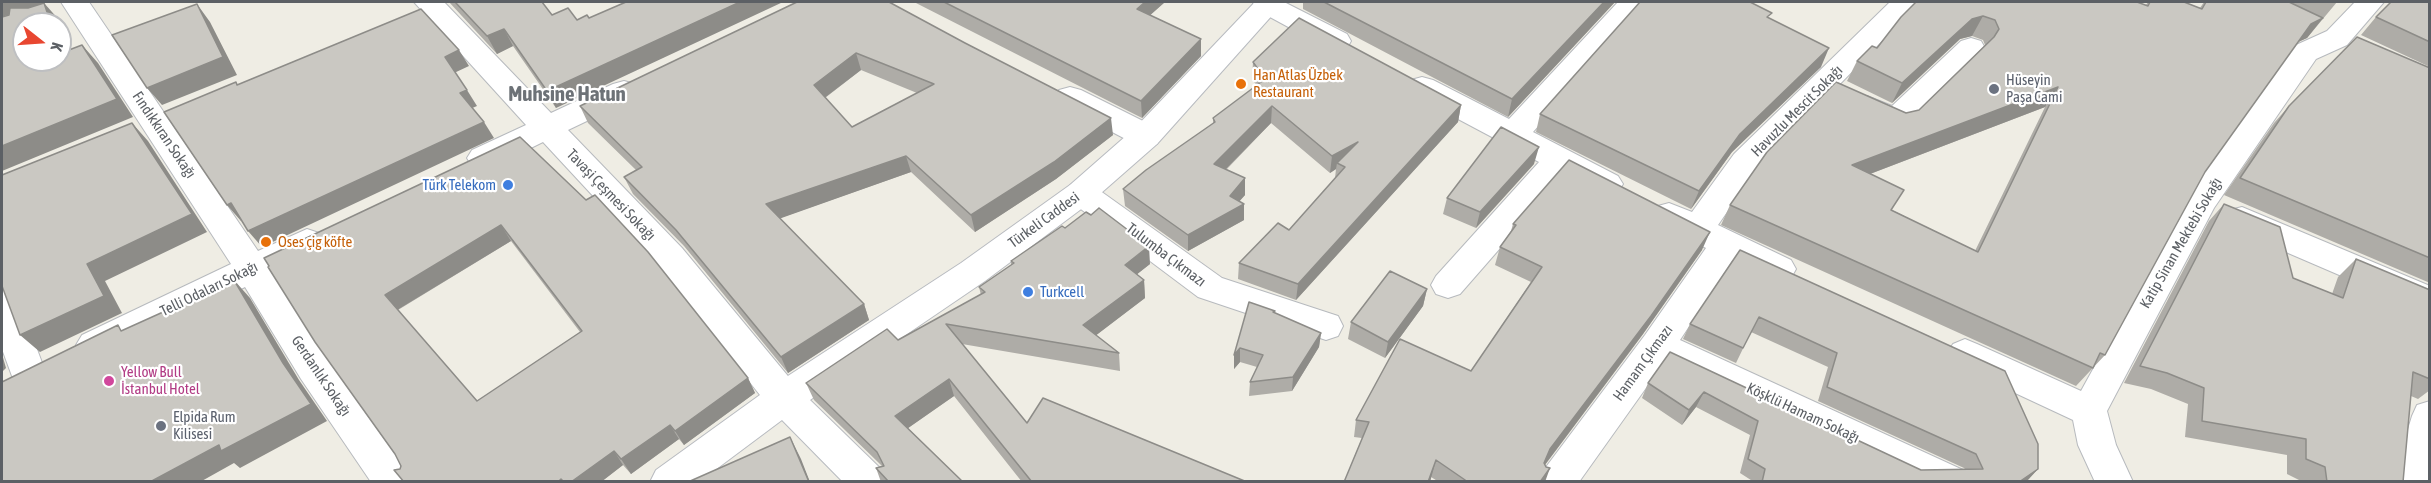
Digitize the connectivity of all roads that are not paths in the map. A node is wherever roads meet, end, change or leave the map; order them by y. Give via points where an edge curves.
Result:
1 (1633, 2) edge
2 (1906, 2) edge
3 (2370, 2) edge
4 (71, 4) edge
5 (1260, 4) edge
6 (431, 5) edge
7 (401, 21) edge
8 (2309, 24) edge
9 (2347, 43) junction
10 (1971, 48) dead end
11 (1359, 53) edge
12 (1400, 75) edge
13 (652, 77) edge
14 (1823, 85) junction
15 (1050, 87) edge
16 (547, 128) junction
17 (1146, 136) junction
18 (1512, 136) junction
19 (1559, 160) junction
20 (452, 173) edge
21 (1081, 193) junction
22 (2201, 201) junction
23 (336, 228) edge
24 (1721, 242) junction
25 (252, 269) junction
26 (1802, 280) edge
27 (1448, 285) dead end
28 (2, 301) edge
29 (2430, 301) edge
30 (1326, 326) dead end
31 (1940, 343) edge
32 (1657, 345) junction
33 (15, 382) edge
34 (784, 398) junction
35 (2089, 411) junction
36 (2430, 416) edge
37 (2413, 478) edge
38 (1559, 479) dead end
39 (389, 480) edge
40 (669, 482) edge
41 (869, 482) edge
42 (1950, 482) edge
43 (2114, 482) edge

1 - 18 street
2 - 14 street, Havuzlu Mescit Sokağı
3 - 9 street
4 - 25 street, Fındıkkıran Sokağı
5 - 11 street
5 - 17 street, Türkeli Caddesi
6 - 7 street
6 - 16 street, Tavaşi Çeşmesi Sokağı
8 - 9 street
9 - 22 street, Katip Sinan Mektebi Sokağı via 2306,52
10 - 14 street via 1896,120
12 - 18 street
13 - 16 street
14 - 24 street, Havuzlu Mescit Sokağı via 1745,162
15 - 17 street
16 - 20 street
16 - 34 street, Tavaşi Çeşmesi Sokağı via 670,257
17 - 21 street, Türkeli Caddesi
18 - 19 street
19 - 24 street
19 - 27 street
21 - 30 street, Tulumba Çıkmazı via 1210,288
21 - 34 street, Türkeli Caddesi via 973,272
22 - 29 street
22 - 35 street, Katip Sinan Mektebi Sokağı
23 - 25 street, Telli Odaları Sokağı
24 - 26 street
24 - 32 street, Hamam Çıkmazı
25 - 33 street, Telli Odaları Sokağı
25 - 39 street, Gerdanlık Sokağı
28 - 33 street
31 - 35 street
32 - 38 street, Hamam Çıkmazı
32 - 42 street, Köşklü Hamam Sokağı
34 - 40 street, Türkeli Caddesi
34 - 41 street, Tavaşi Çeşmesi Sokağı
35 - 43 street via 2097,445
36 - 37 street

